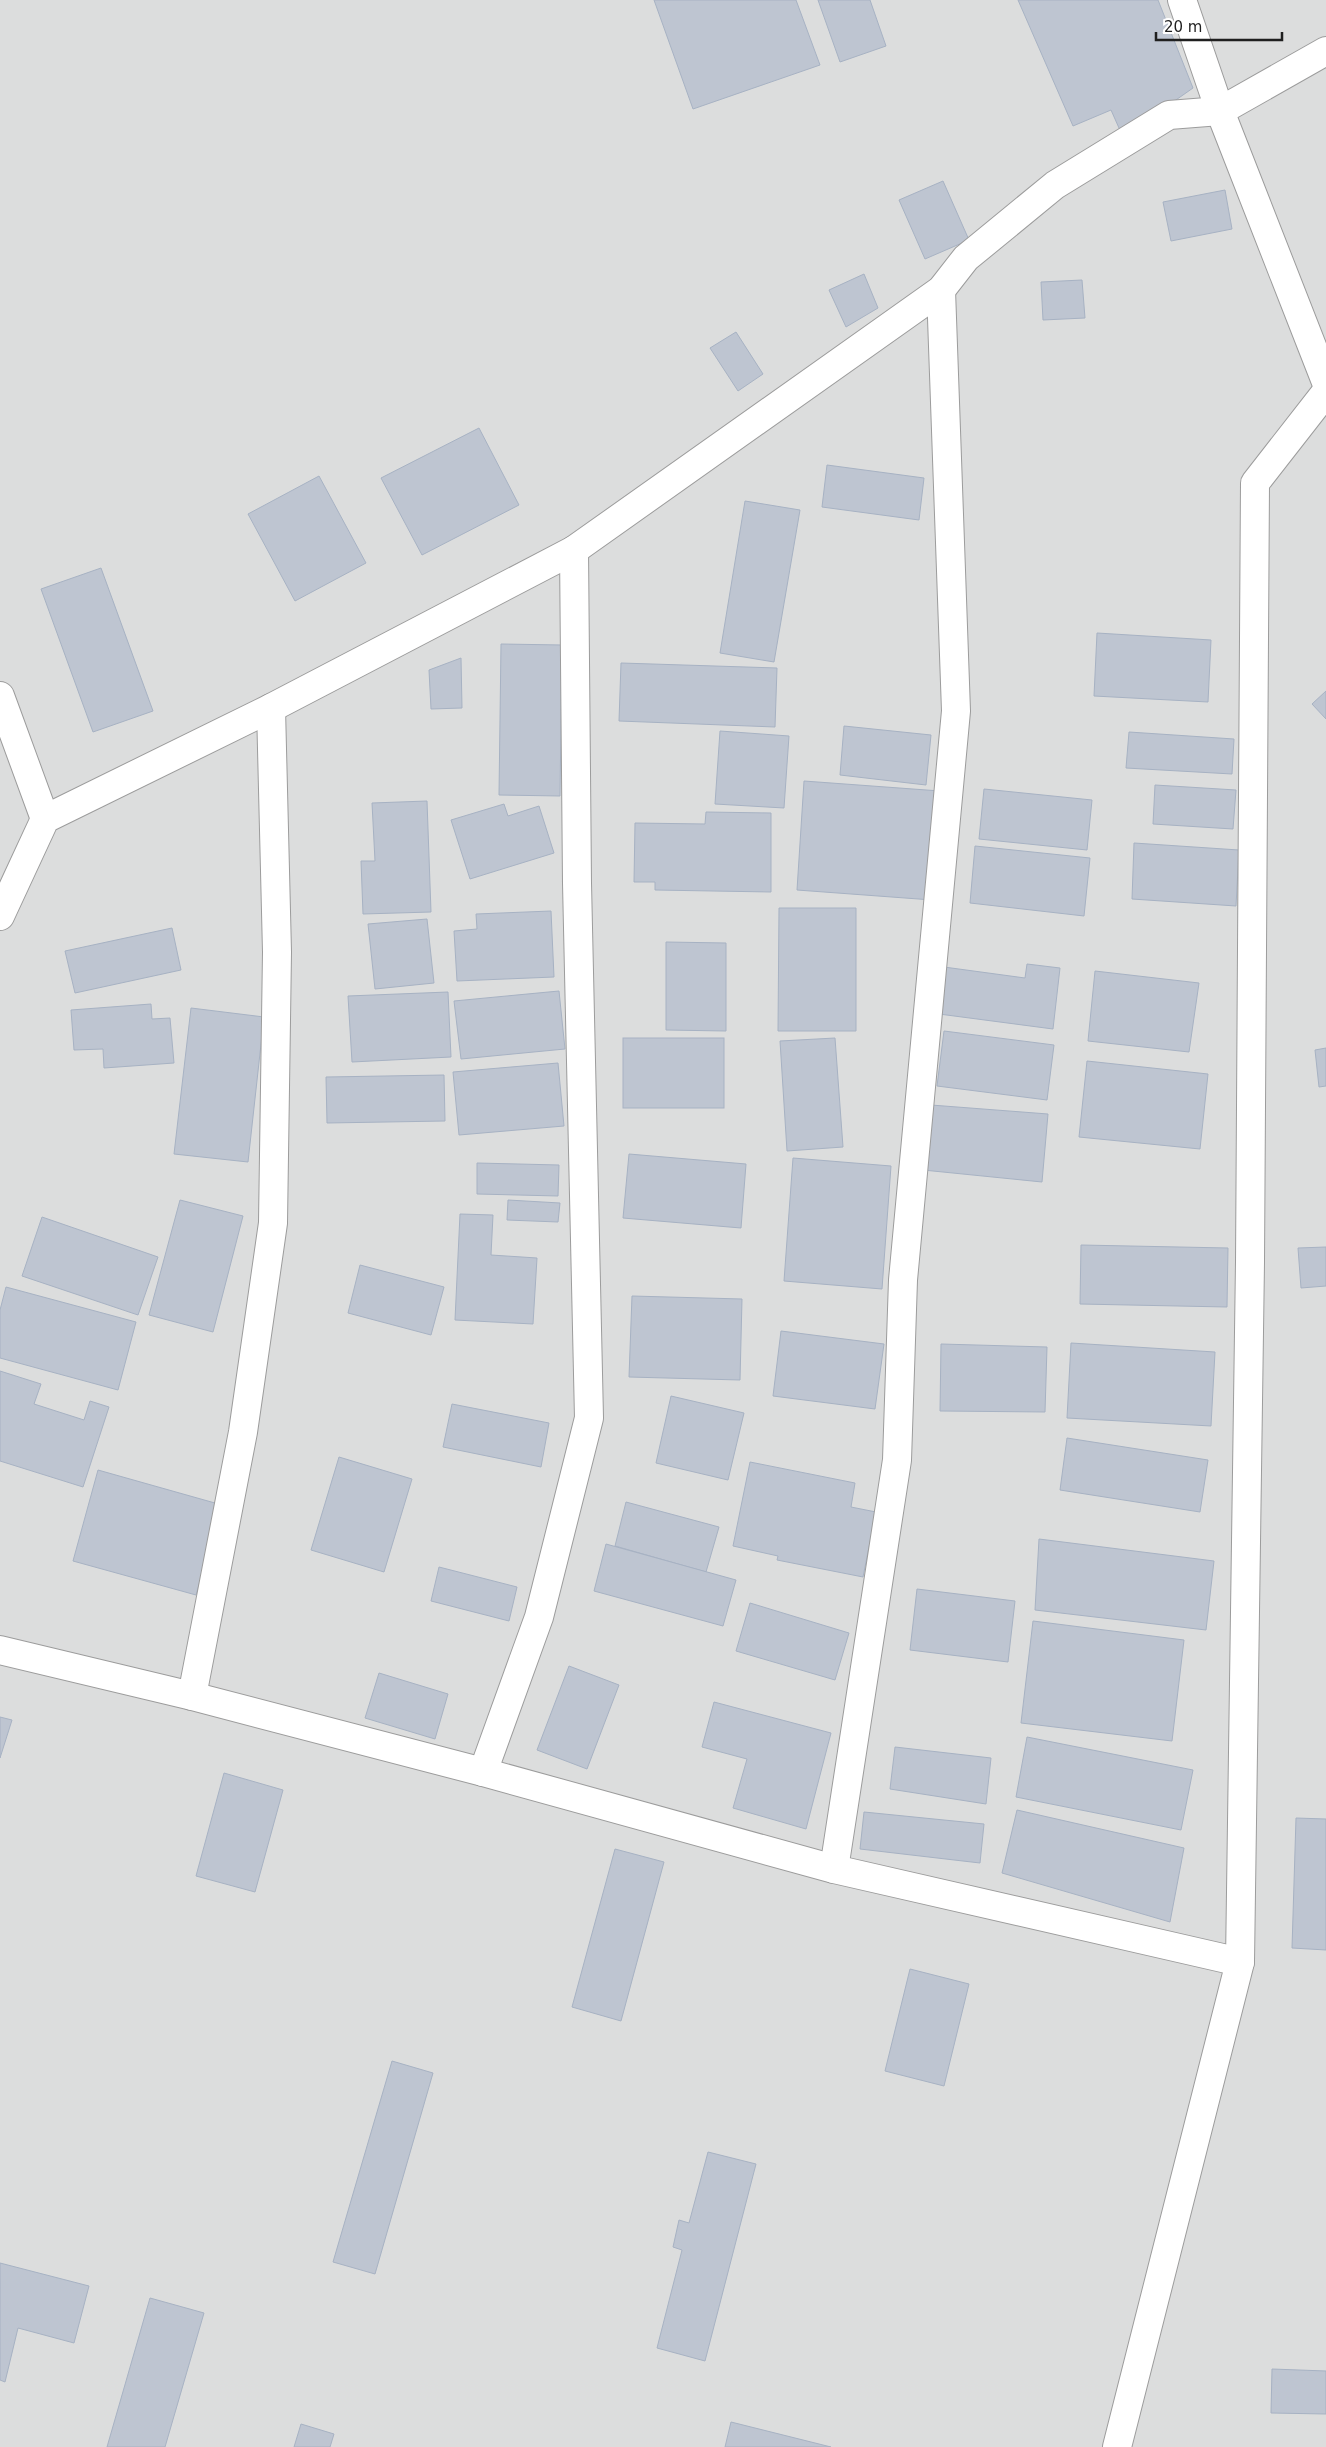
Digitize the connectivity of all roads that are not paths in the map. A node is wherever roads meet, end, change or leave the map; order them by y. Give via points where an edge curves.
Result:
1 (1182, 0) edge
2 (1326, 51) edge
3 (1220, 111) junction
4 (941, 290) junction
5 (1326, 382) edge
6 (1326, 392) edge
7 (574, 550) junction
8 (0, 696) edge
9 (271, 708) junction
10 (45, 819) junction
11 (0, 916) edge
12 (0, 1650) edge
13 (192, 1696) junction
14 (483, 1772) junction
15 (834, 1870) junction
16 (1240, 1962) junction
17 (1117, 2447) edge

1 - 3 street
2 - 3 street
3 - 4 street via 1169,115 1055,185 966,258
3 - 5 street
4 - 7 street
4 - 15 street via 956,711 904,1280 897,1460
6 - 16 street via 1255,483 1250,1252
7 - 9 street
7 - 14 street via 588,1418 539,1617
8 - 10 street
9 - 10 street
9 - 13 street via 277,952 272,1223 243,1432
10 - 11 street
12 - 13 street
13 - 14 street
14 - 15 street
15 - 16 street
16 - 17 street

